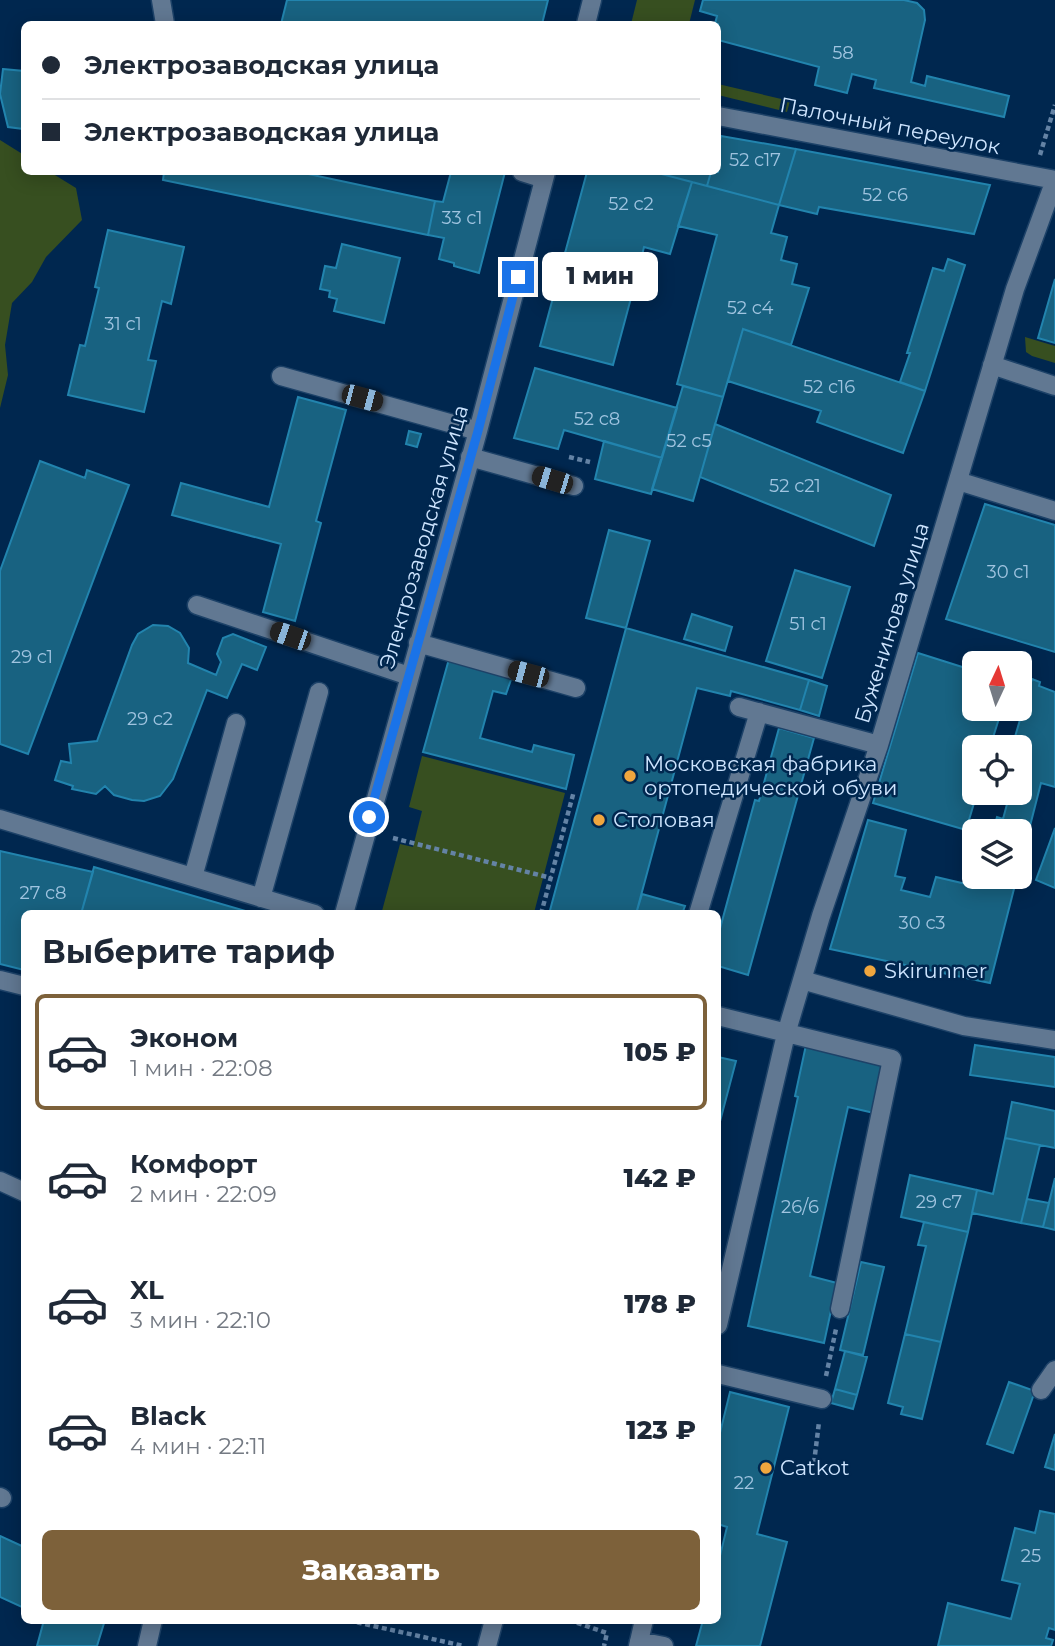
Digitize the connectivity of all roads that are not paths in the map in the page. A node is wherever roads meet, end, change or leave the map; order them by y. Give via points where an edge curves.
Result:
1 (161, 0) edge
2 (592, 0) edge
3 (164, 21) edge
4 (587, 21) edge
5 (721, 117) edge
6 (545, 175) edge
7 (1055, 180) edge
8 (1048, 224) edge
9 (992, 365) junction
10 (281, 376) dead end
11 (1055, 386) edge
12 (478, 431) junction
13 (470, 457) junction
14 (958, 481) junction
15 (574, 486) dead end
16 (1055, 511) edge
17 (197, 605) dead end
18 (418, 643) junction
19 (409, 676) junction
20 (576, 688) dead end
21 (319, 692) dead end
22 (739, 707) dead end
23 (759, 712) junction
24 (236, 723) dead end
25 (879, 745) junction
26 (0, 819) edge
27 (193, 877) junction
28 (261, 898) junction
29 (302, 910) edge
30 (345, 910) edge
31 (699, 910) edge
32 (0, 980) edge
33 (802, 980) junction
34 (21, 985) edge
35 (721, 1017) edge
36 (786, 1034) junction
37 (1055, 1040) edge
38 (0, 1181) edge
39 (21, 1191) edge
40 (840, 1309) road end
41 (721, 1312) edge
42 (1055, 1370) edge
43 (721, 1375) edge
44 (1041, 1390) dead end
45 (822, 1399) road end
46 (152, 1624) edge
47 (493, 1624) edge
48 (643, 1624) edge
49 (638, 1643) edge
50 (147, 1646) edge
51 (487, 1646) edge
52 (664, 1646) edge

1 - 3 street
2 - 4 street
5 - 7 street, Палочный переулок
6 - 12 street, Электрозаводская улица
7 - 8 street, Буженинова улица
8 - 9 street, Буженинова улица via 1015,289
9 - 11 street
9 - 14 street, Буженинова улица
10 - 12 street
12 - 13 street, Электрозаводская улица
13 - 15 street
13 - 18 street, Электрозаводская улица
14 - 16 street
14 - 25 street, Буженинова улица
17 - 19 street
18 - 19 street, Электрозаводская улица
18 - 20 street
19 - 30 street, Электрозаводская улица
21 - 28 street
22 - 23 street
23 - 25 street
23 - 31 street
24 - 27 street
25 - 33 street, Буженинова улица
26 - 27 street
27 - 28 street
28 - 29 street
32 - 34 street
33 - 36 street, Буженинова улица
33 - 37 street via 964,1026
35 - 36 street
36 - 40 street via 892,1059
36 - 41 street, Буженинова улица
38 - 39 street
42 - 44 street
43 - 45 street
46 - 50 street
47 - 51 street
48 - 49 street
49 - 52 street

